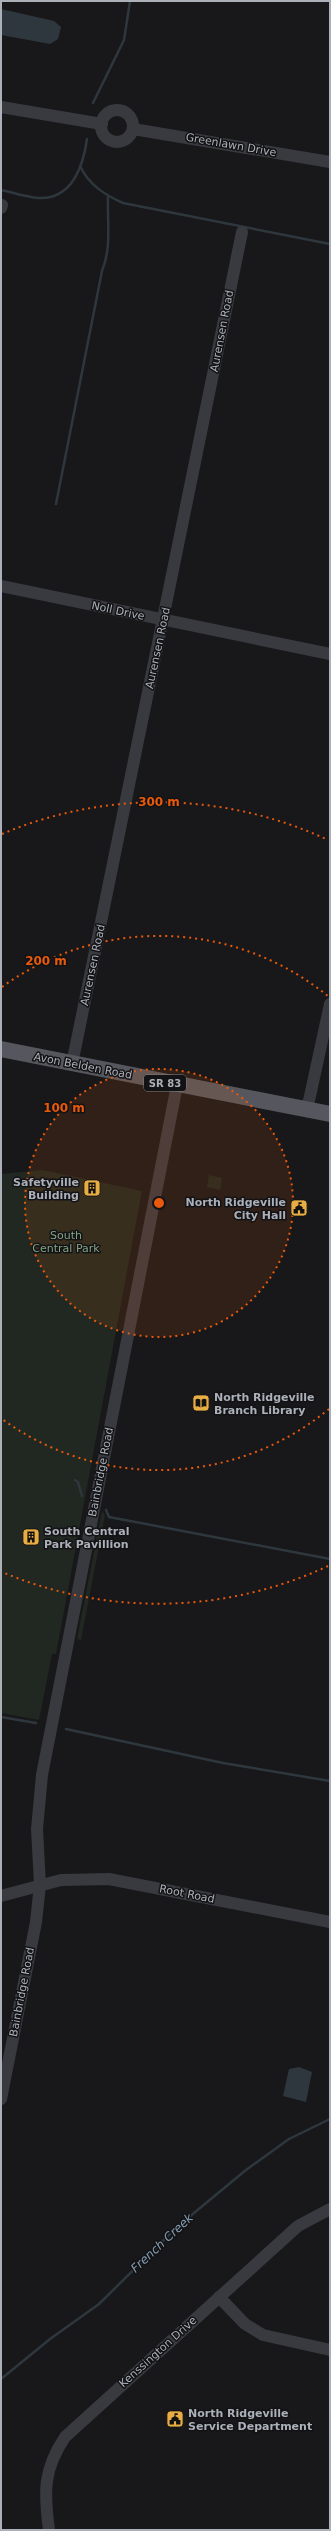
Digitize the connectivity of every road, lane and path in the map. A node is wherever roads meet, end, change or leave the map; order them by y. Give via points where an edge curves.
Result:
1 (1, 107) edge
2 (102, 124) junction
3 (132, 129) junction
4 (330, 162) edge
5 (242, 232) dead end
6 (1, 586) edge
7 (164, 621) junction
8 (330, 654) edge
9 (330, 1004) edge
10 (1, 1049) edge
11 (72, 1064) junction
12 (177, 1085) junction
13 (307, 1110) junction
14 (330, 1114) edge
15 (42, 1884) junction
16 (1, 1896) edge
17 (330, 1922) edge
18 (2, 2085) edge
19 (1, 2099) edge
20 (330, 2209) edge
21 (219, 2297) junction
22 (330, 2350) edge
23 (49, 2530) edge

1 - 2 street
2 - 3 street via 104,135 116,142 125,140
2 - 3 street via 106,114 120,110 128,115
3 - 4 street, Greenlawn Drive
5 - 7 street, Aurensen Road
6 - 7 street, Noll Drive
7 - 8 street, Noll Drive
7 - 11 street, Aurensen Road
9 - 13 street
10 - 11 main road, Avon Belden Road / SR 83
11 - 12 main road, Avon Belden Road / SR 83
12 - 13 main road, Avon Belden Road / SR 83
12 - 15 street, Bainbridge Road via 42,1775 37,1829
13 - 14 main road, Avon Belden Road / SR 83
15 - 16 street, Root Road
15 - 17 street, Root Road via 77,1878 109,1879
15 - 18 street, Bainbridge Road
18 - 19 street, Bainbridge Road
20 - 21 street, Kenssington Drive via 298,2226
21 - 22 street via 245,2324 263,2335
21 - 23 street, Kenssington Drive via 64,2437 53,2457 46,2479 45,2497

